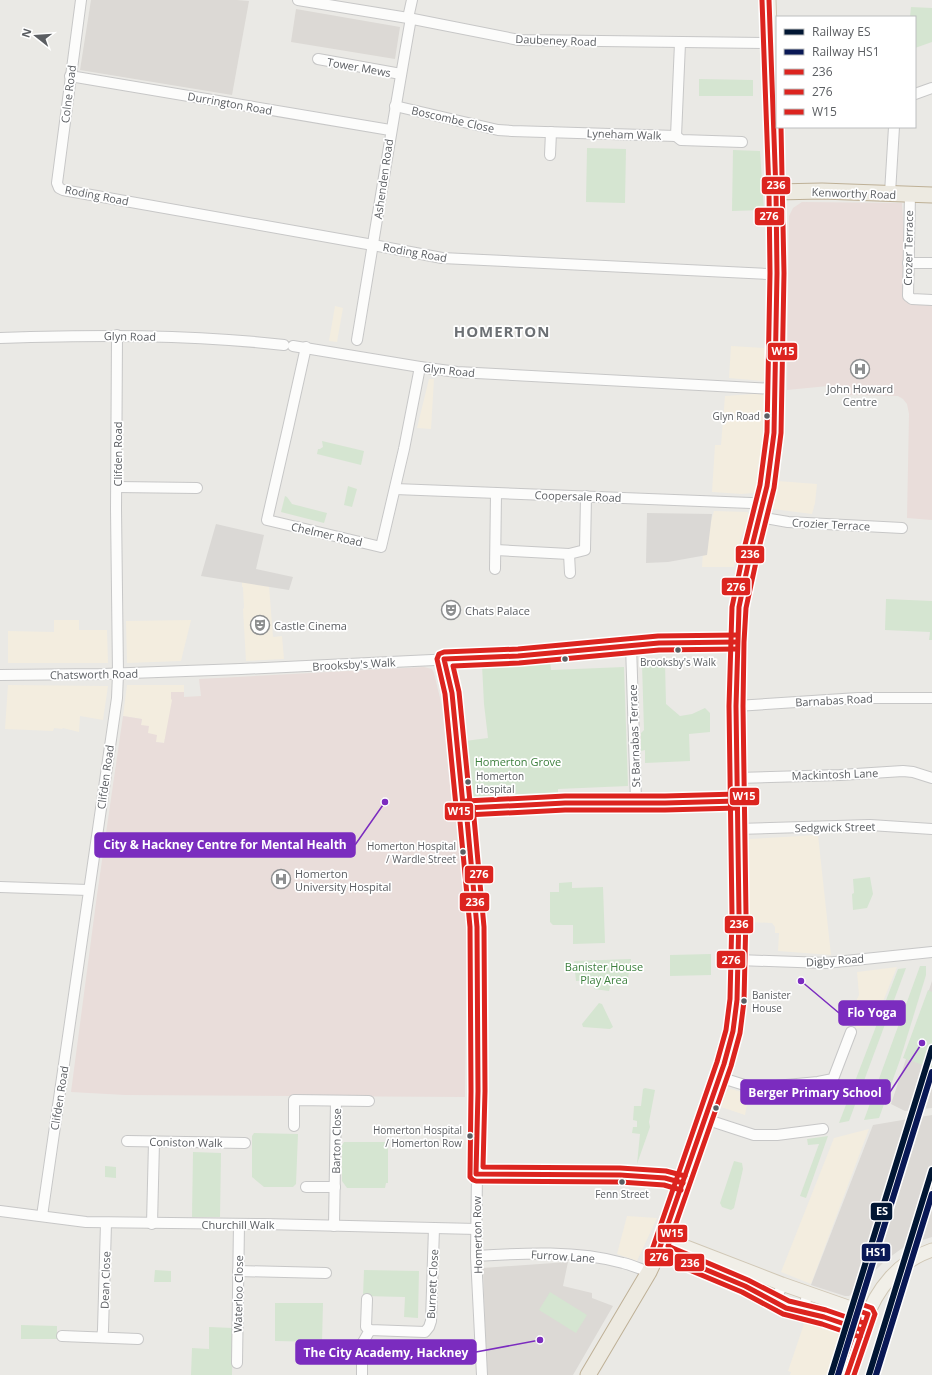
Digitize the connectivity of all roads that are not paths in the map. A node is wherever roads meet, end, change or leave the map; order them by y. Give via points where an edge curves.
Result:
1 (81, 0) edge
2 (298, 0) edge
3 (412, 0) edge
4 (769, 0) edge
5 (410, 18) junction
6 (680, 42) junction
7 (771, 43) junction
8 (318, 59) dead end
9 (401, 74) junction
10 (70, 76) junction
11 (932, 88) edge
12 (916, 94) edge
13 (395, 106) junction
14 (894, 128) edge
15 (390, 130) junction
16 (512, 131) joint
17 (551, 132) junction
18 (676, 136) junction
19 (742, 142) dead end
20 (550, 155) dead end
21 (59, 188) joint
22 (776, 192) junction
23 (890, 193) junction
24 (910, 194) junction
25 (932, 196) edge
26 (373, 245) junction
27 (908, 263) junction
28 (932, 263) edge
29 (777, 273) junction
30 (932, 300) edge
31 (117, 335) junction
32 (0, 338) edge
33 (357, 340) dead end
34 (306, 348) junction
35 (420, 367) junction
36 (774, 389) junction
37 (117, 487) junction
38 (197, 488) dead end
39 (395, 489) junction
40 (496, 494) junction
41 (586, 496) junction
42 (760, 511) junction
43 (902, 528) dead end
44 (496, 550) junction
45 (568, 554) junction
46 (495, 569) dead end
47 (570, 573) dead end
48 (737, 642) junction
49 (630, 645) junction
50 (444, 660) junction
51 (187, 671) joint
52 (0, 674) edge
53 (118, 674) junction
54 (932, 698) edge
55 (736, 706) junction
56 (737, 778) junction
57 (932, 778) edge
58 (737, 801) junction
59 (636, 802) junction
60 (466, 808) junction
61 (737, 829) junction
62 (932, 829) edge
63 (0, 887) edge
64 (88, 890) junction
65 (932, 952) edge
66 (738, 960) junction
67 (851, 1032) dead end
68 (719, 1077) junction
69 (336, 1100) junction
70 (369, 1101) dead end
71 (705, 1119) junction
72 (294, 1126) dead end
73 (823, 1129) dead end
74 (127, 1142) dead end
75 (154, 1142) junction
76 (246, 1143) dead end
77 (476, 1174) junction
78 (683, 1184) junction
79 (306, 1187) dead end
80 (335, 1187) junction
81 (0, 1211) edge
82 (42, 1216) junction
83 (106, 1223) junction
84 (152, 1224) junction
85 (239, 1224) junction
86 (334, 1226) junction
87 (434, 1228) junction
88 (477, 1229) junction
89 (661, 1244) junction
90 (932, 1250) edge
91 (476, 1256) junction
92 (238, 1271) junction
93 (649, 1272) junction
94 (326, 1273) dead end
95 (782, 1284) junction
96 (808, 1293) junction
97 (367, 1299) dead end
98 (776, 1302) junction
99 (802, 1312) junction
100 (868, 1314) junction
101 (370, 1330) junction
102 (862, 1330) junction
103 (62, 1336) dead end
104 (102, 1337) junction
105 (138, 1339) dead end
106 (237, 1363) dead end
107 (362, 1375) edge
108 (482, 1375) edge
109 (588, 1375) edge
110 (846, 1375) edge

1 - 10 street, Colne Road
2 - 5 street, Daubeney Road
3 - 5 street, Ashenden Road
4 - 7 main road
5 - 6 street, Daubeney Road via 519,40
5 - 9 street, Ashenden Road
6 - 7 street, Daubeney Road
6 - 18 street, Lyneham Walk
7 - 22 main road
8 - 9 street, Tower Mews
9 - 13 street, Ashenden Road
10 - 15 street, Durrington Road
10 - 21 street, Colne Road via 57,183
11 - 12 street
13 - 15 street, Ashenden Road
13 - 16 street, Boscombe Close
14 - 23 street
15 - 26 street, Ashenden Road
16 - 17 street, Lyneham Walk
17 - 18 street, Lyneham Walk
17 - 20 street
18 - 19 street via 681,140
21 - 26 street, Roding Road
22 - 23 highway, Kenworthy Road
22 - 29 highway
23 - 24 highway, Kenworthy Road
24 - 25 highway, Kenworthy Road
24 - 27 street, Crozer Terrace
26 - 29 street, Roding Road via 442,258
26 - 33 street, Ashenden Road
27 - 28 street
27 - 30 street, Crozer Terrace via 908,296 912,299
29 - 36 highway
31 - 32 street, Glyn Road
31 - 34 street, Glyn Road via 242,340
31 - 37 street, Clifden Road
34 - 35 street, Glyn Road
34 - 39 street, Chelmer Road via 267,520 381,547
35 - 36 street, Glyn Road via 494,375
35 - 39 street, Chelmer Road
36 - 42 highway via 774,433 767,486
37 - 38 street
37 - 53 street, Clifden Road
39 - 40 street, Coopersale Road
40 - 41 street, Coopersale Road
40 - 44 street
41 - 42 street, Coopersale Road via 751,503
41 - 45 street via 585,550
42 - 43 street, Crozier Terrace via 788,522
42 - 48 highway via 739,607
44 - 45 street
44 - 46 street
45 - 47 street
48 - 49 street, Brooksby's Walk
48 - 55 highway
49 - 50 street, Brooksby's Walk
49 - 59 street, St Barnabas Terrace
50 - 51 street, Brooksby's Walk
50 - 60 street via 452,693 463,805
51 - 53 street, Chatsworth Road
52 - 53 street, Chatsworth Road
53 - 64 street, Clifden Road
54 - 55 street, Barnabas Road via 858,698
55 - 56 highway
56 - 57 street, Mackintosh Lane via 903,771
56 - 58 highway
58 - 59 street
58 - 61 highway
59 - 60 street
60 - 77 street, Homerton Row via 478,950
61 - 62 street, Sedgwick Street via 863,826
61 - 66 highway
63 - 64 street
64 - 82 street, Clifden Road
65 - 66 street, Digby Road via 826,962
66 - 68 highway via 733,1031
67 - 68 street via 833,1079 754,1088
68 - 71 highway
69 - 70 street
69 - 72 street, Barton Close via 294,1100
69 - 80 street, Barton Close
71 - 73 street via 754,1135
71 - 78 highway
74 - 75 street, Coniston Walk
75 - 76 street, Coniston Walk
75 - 84 street
77 - 78 street via 620,1175 664,1178
77 - 88 street, Homerton Row
78 - 89 highway
79 - 80 street
80 - 86 street, Barton Close
81 - 82 street, Churchill Walk
82 - 83 street, Churchill Walk
83 - 84 street, Churchill Walk
83 - 104 street, Dean Close
84 - 85 street, Churchill Walk
85 - 86 street, Churchill Walk
85 - 92 street, Waterloo Close
86 - 87 street, Churchill Walk
87 - 88 street, Churchill Walk
87 - 101 street, Burnett Close via 432,1321 429,1327 425,1332
88 - 91 street, Homerton Row
89 - 93 highway
89 - 95 main road
89 - 98 main road
90 - 100 main road via 914,1257 896,1271 881,1289
91 - 93 street, Furrow Lane via 526,1253 566,1255 622,1262
91 - 108 street, Homerton Row
92 - 94 street
92 - 106 street, Waterloo Close
93 - 109 highway
95 - 96 main road
95 - 98 street
96 - 99 street
96 - 100 main road
97 - 101 street via 366,1327
98 - 99 main road via 786,1308
99 - 102 main road
100 - 102 main road
101 - 107 street via 362,1344
102 - 110 main road
103 - 104 street
104 - 105 street

